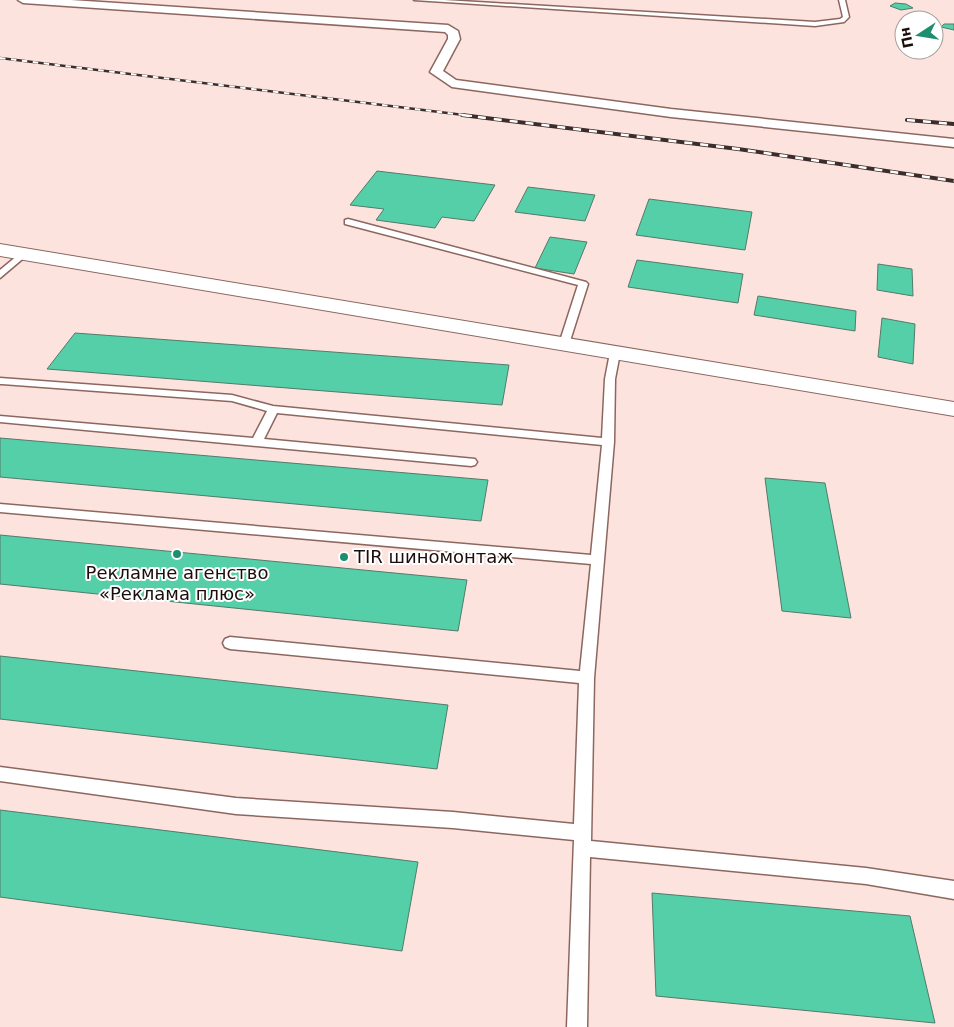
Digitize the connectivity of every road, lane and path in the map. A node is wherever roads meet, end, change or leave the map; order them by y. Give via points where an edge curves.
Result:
1 (23, 0) edge
2 (417, 0) edge
3 (842, 0) edge
4 (477, 2) edge
5 (954, 143) edge
6 (348, 222) dead end
7 (0, 250) edge
8 (23, 254) junction
9 (0, 275) edge
10 (564, 344) junction
11 (615, 352) junction
12 (2, 381) dead end
13 (273, 409) junction
14 (954, 409) edge
15 (0, 419) edge
16 (257, 442) junction
17 (608, 442) junction
18 (471, 462) dead end
19 (0, 508) edge
20 (597, 560) junction
21 (230, 643) dead end
22 (587, 678) junction
23 (0, 774) edge
24 (582, 841) junction
25 (954, 890) edge
26 (577, 1027) edge

1 - 5 street via 448,29 454,34 454,39 436,72 452,83 671,113
2 - 4 lane
3 - 4 lane via 846,17 842,21 815,24
6 - 10 lane via 583,284
7 - 8 main road
8 - 9 lane
8 - 10 main road
10 - 11 main road
11 - 14 main road
11 - 17 lane via 610,379
12 - 13 lane via 232,398
13 - 16 lane
13 - 17 lane
15 - 16 lane
16 - 18 lane
17 - 20 lane
19 - 20 lane
20 - 22 lane
21 - 22 lane
22 - 24 lane
23 - 24 lane via 236,806 453,820
24 - 25 lane
24 - 26 lane

